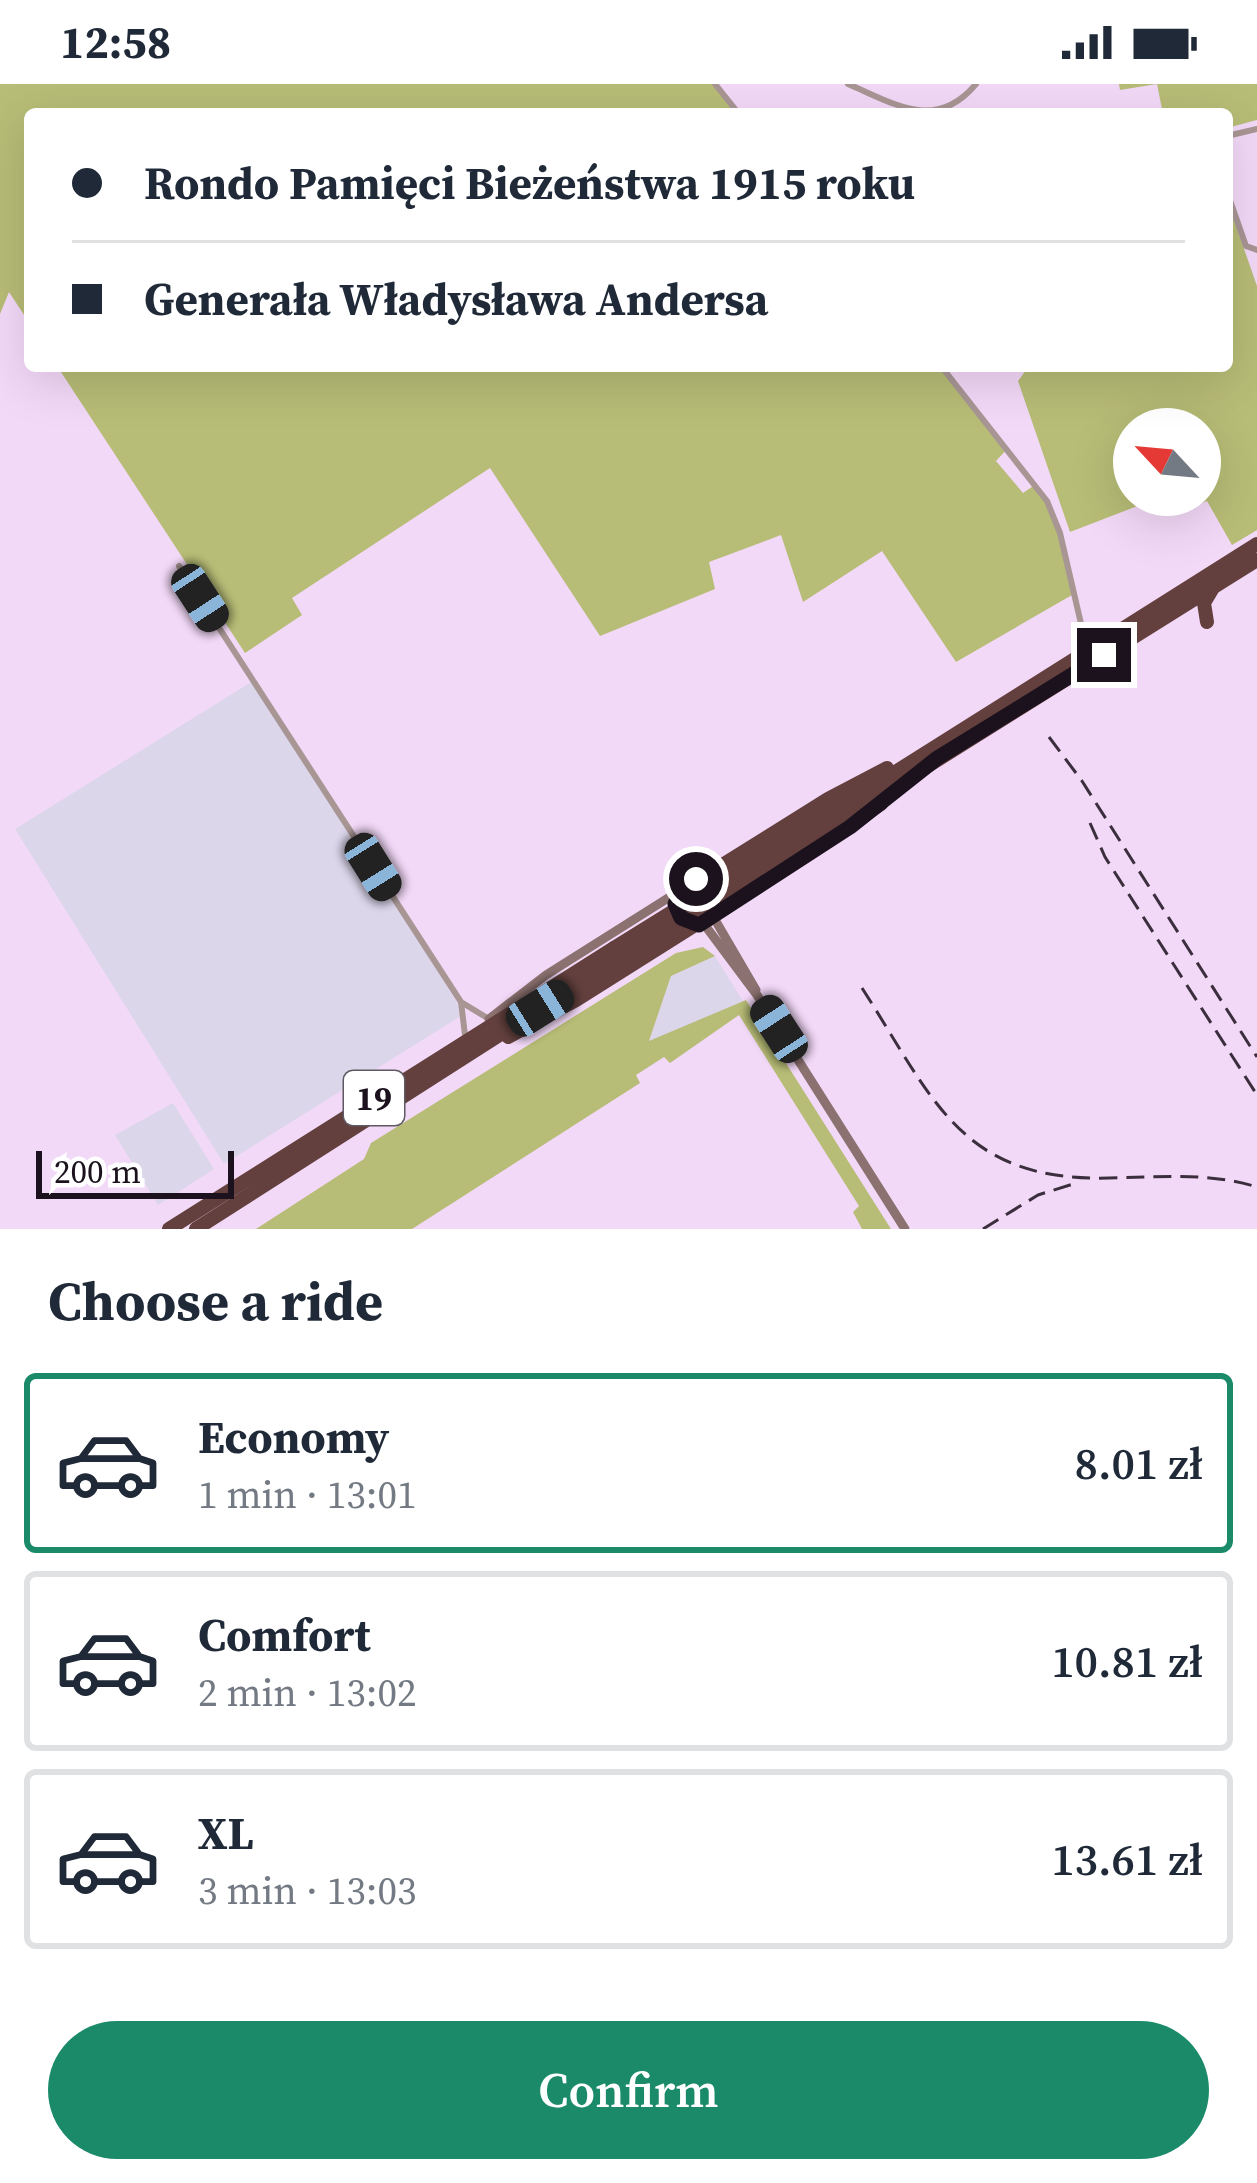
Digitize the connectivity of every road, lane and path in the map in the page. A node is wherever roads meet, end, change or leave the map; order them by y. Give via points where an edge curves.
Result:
1 (715, 84) edge
2 (848, 84) edge
3 (976, 84) edge
4 (734, 108) edge
5 (911, 108) edge
6 (945, 108) edge
7 (1233, 208) edge
8 (1257, 250) edge
9 (947, 372) edge
10 (1257, 544) edge
11 (1257, 560) edge
12 (179, 566) dead end
13 (1213, 587) junction
14 (1177, 610) junction
15 (1083, 632) junction
16 (1105, 640) junction
17 (1079, 656) junction
18 (934, 754) junction
19 (700, 879) junction
20 (676, 893) junction
21 (708, 919) junction
22 (461, 1002) junction
23 (489, 1019) junction
24 (460, 1046) junction
25 (169, 1229) edge
26 (196, 1229) edge
27 (905, 1229) edge

1 - 4 street
2 - 5 street
3 - 6 street
7 - 8 street via 1246,246
9 - 15 street via 1047,501
10 - 16 highway, 19
11 - 13 highway, 19
12 - 22 street
13 - 14 highway, 19
13 - 14 highway via 1204,603 1207,622
14 - 18 highway, 19
15 - 16 highway
15 - 17 highway
16 - 17 highway, 19
17 - 18 highway, 19
18 - 19 highway via 841,791
18 - 21 highway via 850,827
18 - 24 highway, 19, bridge
19 - 20 street
19 - 21 street via 720,899
20 - 21 street via 678,914
20 - 23 street
21 - 24 highway via 551,1014
21 - 27 street
22 - 23 street
22 - 24 street
23 - 24 highway
24 - 25 highway, 19
24 - 26 highway, 19

